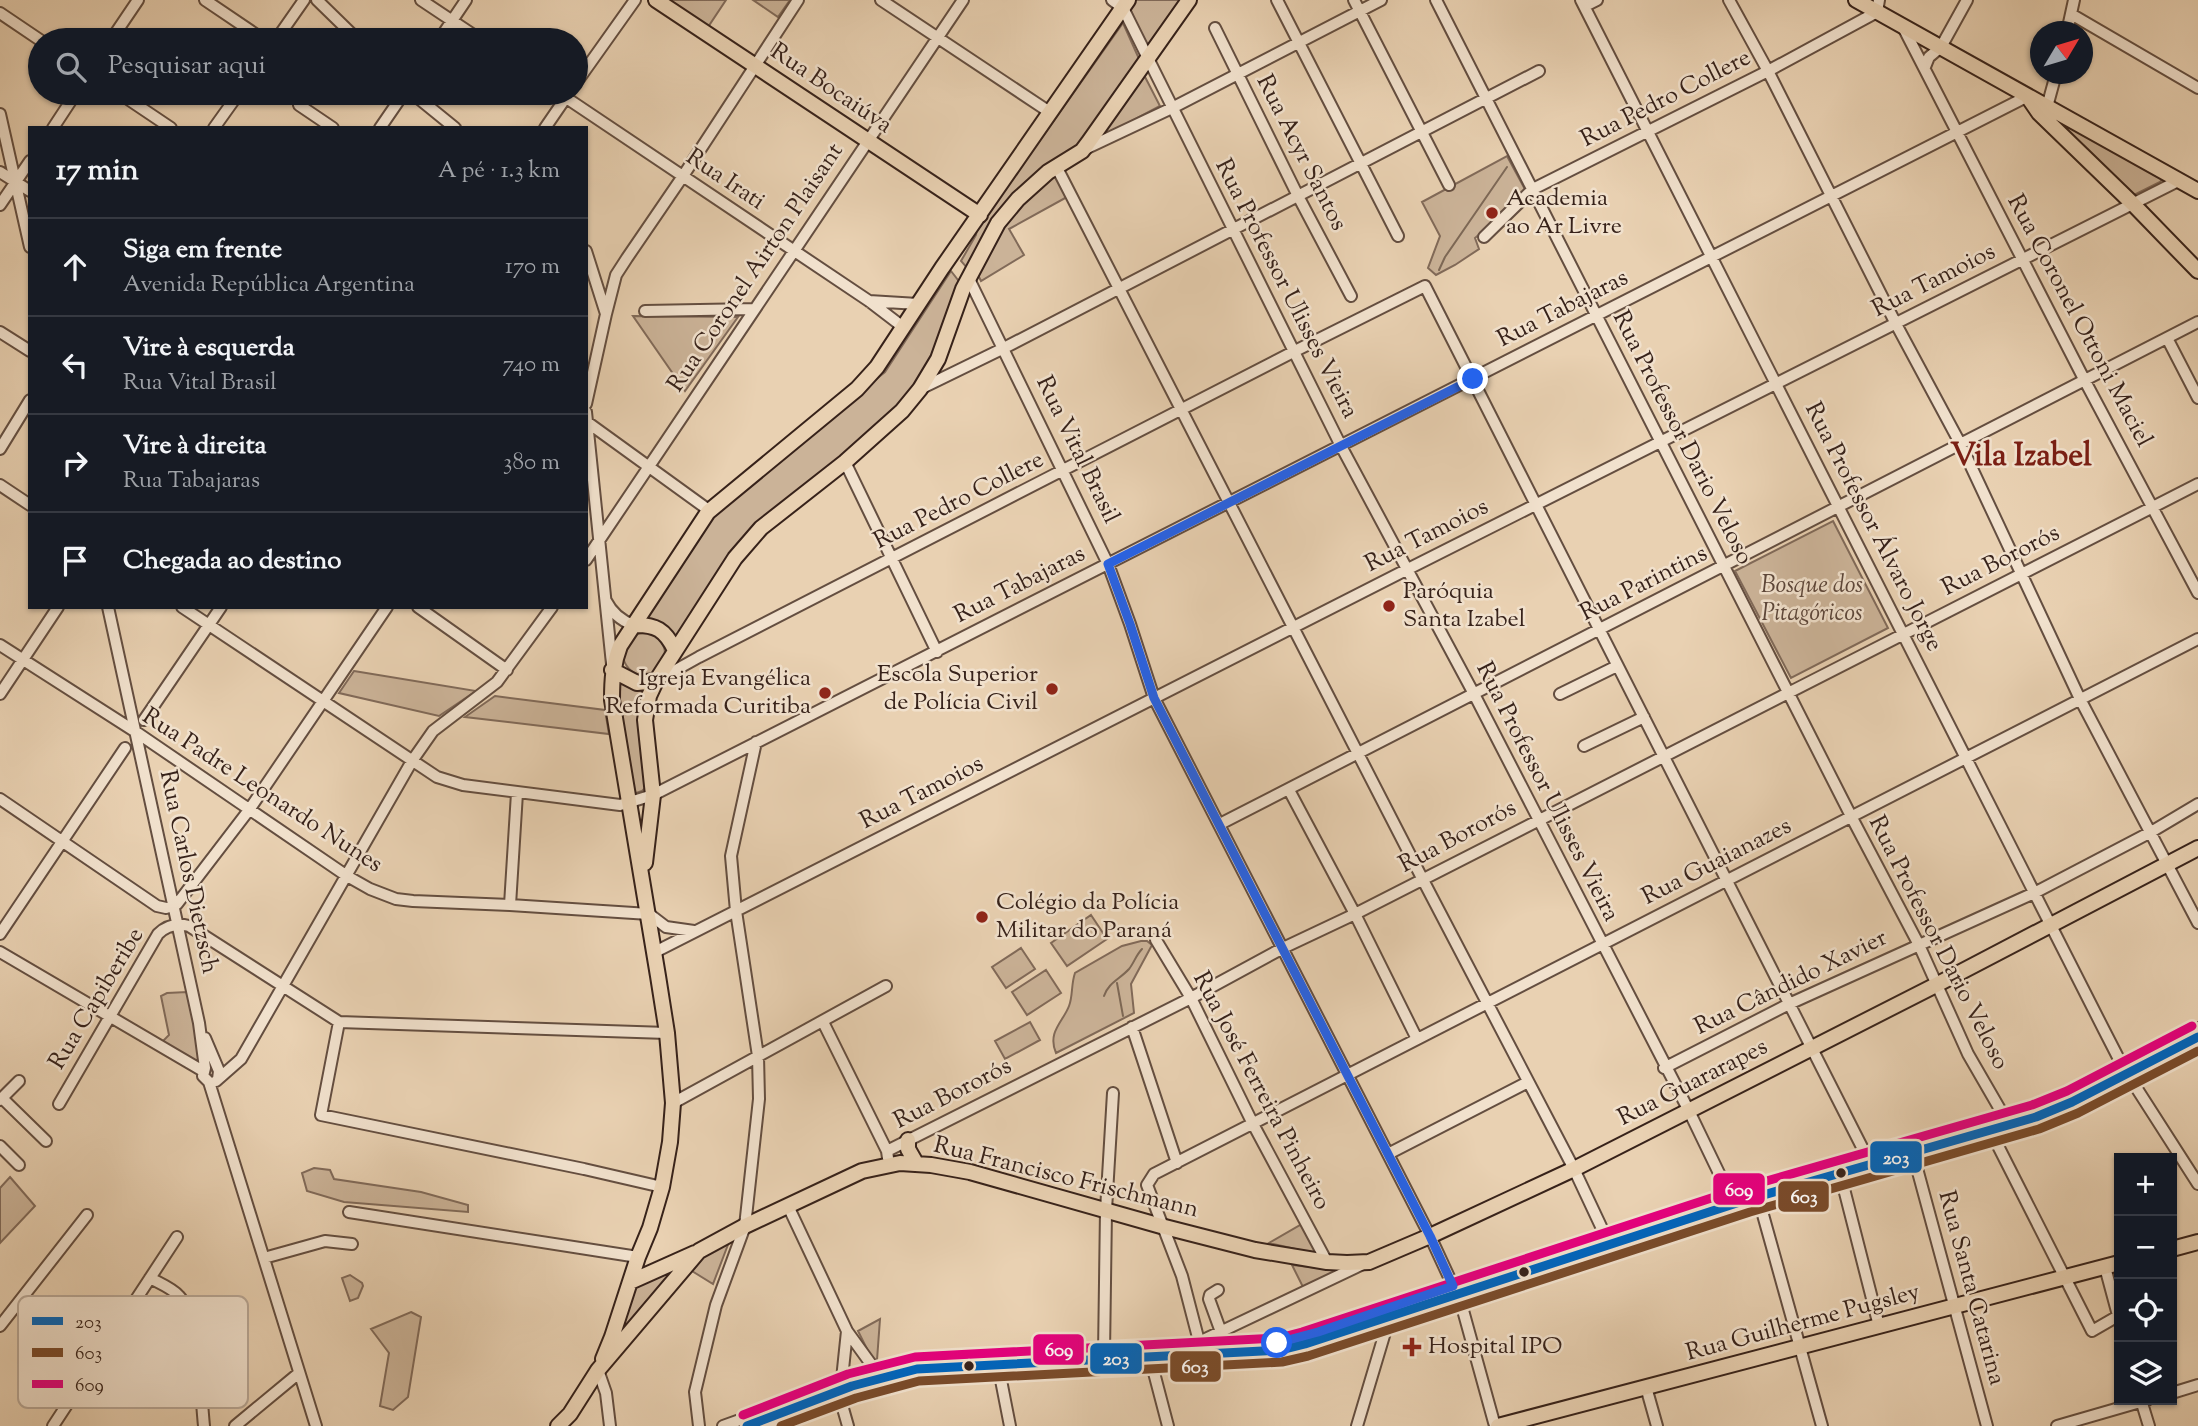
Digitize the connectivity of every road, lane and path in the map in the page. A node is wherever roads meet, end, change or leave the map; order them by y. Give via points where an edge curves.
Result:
1 (138, 0) edge
2 (205, 0) edge
3 (304, 0) edge
4 (317, 0) edge
5 (421, 0) edge
6 (466, 0) edge
7 (635, 0) edge
8 (656, 0) edge
9 (798, 0) edge
10 (881, 0) edge
11 (962, 0) edge
12 (1189, 0) edge
13 (1277, 0) edge
14 (1353, 0) edge
15 (1381, 0) edge
16 (1436, 0) edge
17 (1597, 0) edge
18 (1729, 0) edge
19 (1856, 0) edge
20 (1967, 0) edge
21 (2074, 0) edge
22 (1121, 3) edge
23 (1583, 3) edge
24 (1878, 6) edge
25 (1359, 11) junction
26 (0, 13) edge
27 (2071, 14) junction
28 (452, 21) junction
29 (2069, 21) edge
30 (1903, 26) junction
31 (1215, 27) dead end
32 (119, 28) edge
33 (246, 28) edge
34 (284, 28) edge
35 (346, 28) edge
36 (447, 28) edge
37 (463, 28) edge
38 (28, 32) edge
39 (938, 36) junction
40 (1299, 42) junction
41 (1941, 47) junction
42 (1147, 59) junction
43 (588, 66) edge
44 (755, 66) junction
45 (1925, 67) junction
46 (1539, 71) dead end
47 (1768, 71) junction
48 (1238, 74) junction
49 (2054, 84) edge
50 (2198, 88) edge
51 (2028, 96) junction
52 (1486, 99) junction
53 (70, 105) edge
54 (137, 105) edge
55 (230, 105) edge
56 (299, 105) dead end
57 (396, 105) edge
58 (427, 105) edge
59 (558, 105) edge
60 (580, 105) edge
61 (1172, 108) junction
62 (1051, 113) junction
63 (0, 114) edge
64 (2046, 114) junction
65 (59, 126) edge
66 (168, 126) edge
67 (215, 126) edge
68 (329, 126) edge
69 (381, 126) edge
70 (453, 126) edge
71 (546, 126) edge
72 (1648, 132) junction
73 (1958, 132) junction
74 (1421, 133) junction
75 (867, 140) junction
76 (1082, 151) junction
77 (28, 164) edge
78 (1360, 164) junction
79 (1056, 166) junction
80 (0, 172) edge
81 (683, 176) junction
82 (2180, 180) junction
83 (16, 182) junction
84 (1449, 185) dead end
85 (1533, 189) junction
86 (28, 190) edge
87 (2198, 191) edge
88 (1298, 196) junction
89 (1831, 196) junction
90 (2133, 204) junction
91 (0, 205) edge
92 (980, 215) junction
93 (1234, 229) junction
94 (1398, 236) dead end
95 (1484, 237) dead end
96 (28, 238) edge
97 (794, 251) junction
98 (956, 251) junction
99 (588, 257) edge
100 (1712, 257) junction
101 (2023, 260) junction
102 (942, 268) junction
103 (2198, 271) edge
104 (966, 283) junction
105 (1119, 288) junction
106 (1351, 296) dead end
107 (869, 301) junction
108 (918, 304) junction
109 (754, 309) junction
110 (645, 311) dead end
111 (606, 314) junction
112 (1596, 315) junction
113 (2198, 322) edge
114 (1896, 324) junction
115 (903, 327) junction
116 (0, 331) edge
117 (2167, 338) junction
118 (599, 346) junction
119 (588, 347) edge
120 (1004, 348) junction
121 (28, 350) edge
122 (1295, 351) junction
123 (1473, 379) junction
124 (2085, 381) junction
125 (1776, 384) junction
126 (920, 389) junction
127 (588, 395) edge
128 (2198, 398) edge
129 (28, 403) edge
130 (1182, 410) junction
131 (588, 423) edge
132 (588, 433) edge
133 (1661, 442) junction
134 (1961, 445) junction
135 (1341, 446) junction
136 (0, 449) edge
137 (845, 462) junction
138 (648, 467) junction
139 (1064, 471) junction
140 (2198, 484) edge
141 (0, 485) edge
142 (1229, 502) junction
143 (28, 504) edge
144 (1536, 505) junction
145 (1839, 507) junction
146 (2153, 507) junction
147 (710, 511) junction
148 (598, 542) junction
149 (588, 559) edge
150 (891, 559) junction
151 (588, 564) edge
152 (1108, 564) junction
153 (1724, 567) junction
154 (1406, 570) junction
155 (2022, 574) junction
156 (601, 575) junction
157 (2198, 593) edge
158 (605, 598) junction
159 (57, 609) edge
160 (108, 609) edge
161 (185, 609) edge
162 (220, 609) edge
163 (386, 609) edge
164 (421, 609) edge
165 (551, 609) edge
166 (209, 625) junction
167 (634, 625) junction
168 (1293, 627) junction
169 (1598, 629) junction
170 (1904, 634) junction
171 (2198, 639) edge
172 (0, 645) edge
173 (675, 650) junction
174 (937, 652) junction
175 (699, 657) junction
176 (23, 660) junction
177 (1617, 666) junction
178 (507, 670) junction
179 (612, 670) junction
180 (656, 681) junction
181 (1788, 693) junction
182 (0, 694) edge
183 (1474, 694) junction
184 (1560, 694) dead end
185 (1154, 698) junction
186 (2080, 699) junction
187 (323, 703) junction
188 (1644, 717) junction
189 (144, 720) dead end
190 (136, 732) junction
191 (756, 742) junction
192 (1584, 746) dead end
193 (125, 748) dead end
194 (1358, 754) junction
195 (1663, 755) junction
196 (1965, 758) junction
197 (412, 761) junction
198 (1289, 790) junction
199 (517, 793) junction
200 (653, 795) junction
201 (0, 799) edge
202 (629, 803) junction
203 (2198, 804) edge
204 (249, 810) junction
205 (1852, 818) junction
206 (1538, 819) junction
207 (1220, 824) junction
208 (2151, 832) junction
209 (62, 841) junction
210 (2198, 848) edge
211 (2168, 863) junction
212 (346, 876) junction
213 (643, 878) junction
214 (1423, 880) junction
215 (1725, 881) junction
216 (2034, 893) junction
217 (510, 905) junction
218 (173, 906) junction
219 (736, 911) junction
220 (649, 914) junction
221 (1355, 914) junction
222 (2198, 923) edge
223 (177, 924) junction
224 (2050, 926) junction
225 (695, 931) junction
226 (0, 934) edge
227 (1156, 940) dead end
228 (1602, 944) junction
229 (1919, 945) junction
230 (1283, 948) junction
231 (0, 952) edge
232 (655, 952) junction
233 (1936, 985) junction
234 (283, 986) junction
235 (886, 986) dead end
236 (1191, 998) junction
237 (1489, 1003) junction
238 (1789, 1004) junction
239 (109, 1016) junction
240 (339, 1022) junction
241 (823, 1022) junction
242 (199, 1023) junction
243 (1132, 1027) junction
244 (2198, 1028) edge
245 (667, 1033) junction
246 (1417, 1039) junction
247 (2198, 1045) edge
248 (202, 1047) junction
249 (1812, 1048) junction
250 (758, 1056) junction
251 (181, 1058) junction
252 (235, 1065) junction
253 (1664, 1068) junction
254 (208, 1069) junction
255 (2127, 1073) junction
256 (1348, 1074) junction
257 (19, 1081) dead end
258 (215, 1081) junction
259 (1528, 1082) junction
260 (1113, 1093) dead end
261 (1, 1099) edge
262 (673, 1103) junction
263 (59, 1104) dead end
264 (1689, 1111) junction
265 (2005, 1118) junction
266 (1253, 1124) junction
267 (1994, 1138) junction
268 (908, 1140) junction
269 (47, 1141) dead end
270 (0, 1146) edge
271 (1388, 1154) junction
272 (888, 1157) junction
273 (1867, 1157) junction
274 (1915, 1161) junction
275 (916, 1163) junction
276 (1177, 1163) junction
277 (19, 1165) dead end
278 (1574, 1169) junction
279 (1842, 1181) junction
280 (2198, 1184) edge
281 (662, 1187) junction
282 (1730, 1196) junction
283 (1760, 1204) junction
284 (788, 1206) junction
285 (1105, 1210) junction
286 (349, 1212) dead end
287 (87, 1215) dead end
288 (745, 1226) junction
289 (1161, 1226) junction
290 (1605, 1234) junction
291 (1430, 1236) junction
292 (177, 1237) dead end
293 (2198, 1242) edge
294 (352, 1244) dead end
295 (2177, 1248) edge
296 (699, 1251) junction
297 (638, 1257) junction
298 (264, 1258) junction
299 (1327, 1262) junction
300 (1369, 1262) junction
301 (2112, 1265) edge
302 (150, 1278) junction
303 (2065, 1278) junction
304 (630, 1282) junction
305 (1453, 1286) junction
306 (1218, 1290) dead end
307 (24, 1296) edge
308 (138, 1296) edge
309 (180, 1296) edge
310 (18, 1303) edge
311 (1461, 1303) junction
312 (1954, 1306) junction
313 (2114, 1320) edge
314 (0, 1326) edge
315 (1879, 1326) junction
316 (1386, 1329) junction
317 (847, 1331) junction
318 (1221, 1332) junction
319 (1200, 1345) junction
320 (1800, 1347) junction
321 (1104, 1354) junction
322 (1152, 1364) junction
323 (598, 1370) junction
324 (999, 1370) junction
325 (876, 1371) junction
326 (299, 1373) junction
327 (843, 1382) junction
328 (2198, 1385) edge
329 (1646, 1387) junction
330 (2177, 1391) edge
331 (840, 1398) junction
332 (2126, 1405) edge
333 (2144, 1405) edge
334 (65, 1408) edge
335 (202, 1408) edge
336 (53, 1426) edge
337 (204, 1426) edge
338 (235, 1426) edge
339 (316, 1426) edge
340 (558, 1426) edge
341 (610, 1426) edge
342 (699, 1426) edge
343 (723, 1426) edge
344 (766, 1426) edge
345 (848, 1426) edge
346 (1010, 1426) edge
347 (1168, 1426) edge
348 (1357, 1426) edge
349 (1496, 1426) edge
350 (1657, 1426) edge
351 (1822, 1426) edge
352 (1987, 1426) edge
353 (2057, 1426) edge
354 (2149, 1426) edge

1 - 32 street
2 - 33 street
3 - 34 street
4 - 35 street
5 - 28 street
6 - 28 street
7 - 43 street
8 - 44 main road, Rua Bocaiúva
9 - 44 street
10 - 39 street
11 - 39 street, Rua Coronel Airton Plaisant
12 - 42 main road
13 - 40 street
14 - 25 street
15 - 25 street
16 - 52 street, Rua Professor Dario Veloso
17 - 23 street
18 - 47 street
19 - 24 main road
20 - 41 street
21 - 27 street
22 - 42 street, Rua Professor Ulisses Vieira
22 - 62 main road
23 - 72 street, Rua Professor Álvaro Jorge
24 - 30 main road
24 - 47 street, Rua Pedro Collere
25 - 40 street
25 - 74 street
26 - 38 street
27 - 29 street
27 - 50 street
28 - 36 street
28 - 37 street
30 - 41 main road
30 - 45 street, Rua Coronel Ottoni Maciel
31 - 48 street, Rua Acyr Santos
39 - 62 street
39 - 75 street, Rua Coronel Airton Plaisant
40 - 48 street
40 - 78 street
41 - 45 street via 1928,57
41 - 51 main road
42 - 61 street, Rua Professor Ulisses Vieira
42 - 76 main road
44 - 75 main road, Rua Bocaiúva
44 - 81 street
45 - 73 street, Rua Coronel Ottoni Maciel
46 - 52 street
47 - 72 street, Rua Pedro Collere
47 - 89 street
48 - 61 street
48 - 88 street, Rua Acyr Santos
49 - 64 street
51 - 64 main road via 2035,109
51 - 73 street, Rua Tabajaras
52 - 74 street
52 - 85 street, Rua Professor Dario Veloso
53 - 65 street
54 - 66 street
55 - 67 street
56 - 68 street
57 - 69 street
58 - 70 street
59 - 71 street
60 - 81 street, Rua Irati
61 - 76 street
61 - 93 street, Rua Professor Ulisses Vieira
62 - 92 main road
63 - 83 street
64 - 82 main road
64 - 90 main road
72 - 85 street, Rua Pedro Collere
72 - 100 street, Rua Professor Álvaro Jorge
73 - 89 street, Rua Tabajaras
73 - 101 street, Rua Coronel Ottoni Maciel
74 - 78 street
74 - 84 street
75 - 92 main road, Rua Bocaiúva
75 - 97 street, Rua Coronel Airton Plaisant
76 - 79 main road
77 - 83 street
78 - 88 street
78 - 94 street
79 - 104 main road via 998,223
79 - 105 street
80 - 83 street
81 - 97 street, Rua Irati
81 - 111 street via 616,275
82 - 87 main road
82 - 90 street, Rua Tamoios
83 - 86 street
83 - 91 street
83 - 96 street
85 - 95 street, Rua Pedro Collere
85 - 112 street, Rua Professor Dario Veloso
88 - 93 street
88 - 106 street, Rua Acyr Santos
89 - 100 street, Rua Tabajaras
89 - 114 street
90 - 101 street, Rua Tamoios
90 - 103 main road
92 - 98 main road
93 - 105 street
93 - 122 street, Rua Professor Ulisses Vieira
97 - 107 street, Rua Irati
97 - 109 street, Rua Coronel Airton Plaisant
98 - 102 main road
98 - 104 main road
99 - 111 street
100 - 112 street, Rua Tabajaras
100 - 125 street, Rua Professor Álvaro Jorge
101 - 114 street, Rua Tamoios
101 - 124 street, Rua Coronel Ottoni Maciel
102 - 104 main road via 954,271
102 - 108 main road
104 - 120 street, Rua Vital Brasil
104 - 126 main road via 943,349
105 - 120 street
105 - 130 street
107 - 108 street
107 - 115 street, Rua Irati
108 - 115 main road
109 - 110 street
109 - 138 street, Rua Coronel Airton Plaisant
111 - 118 street
112 - 123 street, Rua Tabajaras
112 - 133 street, Rua Professor Dario Veloso
113 - 117 street, Rua Parintins
114 - 125 street, Rua Tamoios
114 - 134 street
115 - 147 main road via 857,389
116 - 121 street
117 - 124 street, Rua Parintins
117 - 128 street
118 - 119 street
118 - 127 street
120 - 126 street
120 - 139 street, Rua Vital Brasil
122 - 123 street, Rua Pedro Collere via 1425,286
122 - 130 street, Rua Pedro Collere
122 - 135 street, Rua Professor Ulisses Vieira
123 - 135 street, Rua Tabajaras
123 - 144 street
124 - 134 street, Rua Parintins
124 - 146 street, Rua Coronel Ottoni Maciel
125 - 133 street, Rua Tamoios
125 - 145 street, Rua Professor Álvaro Jorge
126 - 137 main road via 894,420
129 - 136 street
130 - 139 street, Rua Pedro Collere
130 - 142 street
131 - 138 street
132 - 148 street
133 - 144 street, Rua Tamoios
133 - 153 street, Rua Professor Dario Veloso
134 - 145 street, Rua Parintins
134 - 155 street
135 - 142 street, Rua Tabajaras
135 - 154 street, Rua Professor Ulisses Vieira
137 - 150 street
137 - 173 main road via 745,545
138 - 147 street
138 - 148 street, Rua Coronel Airton Plaisant
139 - 150 street, Rua Pedro Collere
139 - 152 street, Rua Vital Brasil
140 - 146 street, Rua Bororós
141 - 143 street
142 - 152 street, Rua Tabajaras
142 - 168 street
144 - 154 street, Rua Tamoios
144 - 169 street
145 - 153 street, Rua Parintins
145 - 170 street, Rua Professor Álvaro Jorge
146 - 155 street, Rua Bororós
146 - 157 street, Rua Coronel Ottoni Maciel
147 - 167 main road
148 - 149 street, Rua Coronel Airton Plaisant
148 - 156 street
150 - 174 street
150 - 175 street, Rua Pedro Collere
151 - 156 street
152 - 174 street, Rua Tabajaras
152 - 185 street, Rua Vital Brasil
153 - 169 street, Rua Parintins
153 - 181 street, Rua Professor Dario Veloso
154 - 168 street, Rua Tamoios
154 - 183 street, Rua Professor Ulisses Vieira
155 - 170 street, Rua Bororós
155 - 186 street
156 - 158 street
158 - 167 street via 618,618
158 - 179 street
159 - 176 street
160 - 190 street, Rua Carlos Dietzsch
161 - 166 street
162 - 166 street
163 - 187 street
164 - 178 street
165 - 178 street
166 - 187 street
166 - 189 street
167 - 173 main road via 657,628
167 - 179 main road
168 - 185 street, Rua Tamoios
168 - 194 street
169 - 177 street
169 - 183 street, Rua Parintins
170 - 181 street, Rua Bororós
170 - 196 street, Rua Professor Álvaro Jorge
171 - 186 street, Rua Guaianazes
172 - 176 street, Rua Padre Leonardo Nunes
173 - 175 street via 685,659
173 - 180 main road
174 - 191 street, Rua Tabajaras
175 - 180 street, Rua Pedro Collere
176 - 182 street
176 - 190 street, Rua Padre Leonardo Nunes
177 - 184 street
177 - 188 street
178 - 197 street via 486,692 433,731
179 - 180 main road via 637,683
179 - 202 main road via 612,700
180 - 200 main road via 645,720
181 - 195 street, Rua Bororós
181 - 205 street, Rua Professor Dario Veloso
183 - 194 street, Rua Parintins
183 - 206 street, Rua Professor Ulisses Vieira
185 - 207 street, Rua Vital Brasil
185 - 219 street, Rua Tamoios
186 - 196 street, Rua Guaianazes
186 - 208 street
187 - 197 street
187 - 204 street
188 - 192 street
188 - 195 street
190 - 204 street, Rua Padre Leonardo Nunes
190 - 218 street, Rua Carlos Dietzsch
191 - 200 street, Rua Tabajaras
191 - 219 street via 731,856
193 - 209 street
194 - 198 street, Rua Parintins
194 - 214 street
195 - 206 street, Rua Bororós
195 - 215 street
196 - 205 street, Rua Guaianazes
196 - 216 street, Rua Professor Álvaro Jorge
197 - 199 street via 451,783
197 - 212 street
198 - 207 street, Rua Parintins
198 - 221 street
199 - 202 street
199 - 217 street
200 - 202 street, Rua Tabajaras
200 - 213 main road
201 - 209 street
202 - 213 main road
203 - 208 street, Rua Cândido Xavier
204 - 212 street, Rua Padre Leonardo Nunes
204 - 218 street via 183,900
205 - 215 street, Rua Guaianazes
205 - 229 street, Rua Professor Dario Veloso
206 - 214 street, Rua Bororós
206 - 228 street, Rua Professor Ulisses Vieira
207 - 230 street, Rua Vital Brasil
208 - 211 street
208 - 216 street, Rua Cândido Xavier
209 - 218 street via 157,906
209 - 226 street
210 - 211 main road, Rua Guararapes
211 - 222 street
211 - 224 main road, Rua Guararapes
212 - 217 street, Rua Padre Leonardo Nunes via 396,899
212 - 234 street
213 - 220 main road
214 - 221 street, Rua Bororós
214 - 237 street
215 - 228 street, Rua Guaianazes
215 - 238 street
216 - 224 street, Rua Professor Álvaro Jorge
216 - 229 street, Rua Cândido Xavier
217 - 220 street, Rua Padre Leonardo Nunes
218 - 223 street, Rua Carlos Dietzsch
219 - 225 street, Rua Tamoios
219 - 250 street
220 - 225 street via 666,927
220 - 232 main road
221 - 230 street, Rua Bororós
221 - 246 street
223 - 234 street via 189,926
223 - 239 street, Rua Capiberibe via 158,934
223 - 242 street, Rua Carlos Dietzsch
224 - 233 main road, Rua Guararapes
224 - 255 street, Rua Professor Álvaro Jorge
225 - 232 street, Rua Tamoios
227 - 236 street, Rua José Ferreira Pinheiro
228 - 237 street, Rua Guaianazes
228 - 253 street, Rua Professor Ulisses Vieira
229 - 233 street, Rua Professor Dario Veloso
229 - 238 street, Rua Cândido Xavier
230 - 236 street, Rua Bororós
230 - 256 street, Rua Vital Brasil
231 - 239 street
232 - 245 main road
233 - 249 main road, Rua Guararapes
233 - 265 street, Rua Professor Dario Veloso
234 - 240 street
234 - 252 street
235 - 241 street
236 - 243 street, Rua Bororós
236 - 266 street, Rua José Ferreira Pinheiro
237 - 246 street, Rua Guaianazes
237 - 259 street
238 - 249 street
238 - 253 street, Rua Cândido Xavier
239 - 251 street
239 - 263 street, Rua Capiberibe
240 - 245 street
240 - 281 street via 321,1115
241 - 250 street
241 - 272 street
242 - 248 street, Rua Carlos Dietzsch
242 - 254 street, Rua Carlos Dietzsch
243 - 268 street, Rua Bororós
243 - 276 street
244 - 255 street
245 - 262 main road
246 - 256 street, Rua Guaianazes
247 - 255 street
248 - 251 street
248 - 254 street, Rua Carlos Dietzsch
249 - 264 main road, Rua Guararapes
249 - 273 street
250 - 262 street
250 - 288 street via 759,1099
251 - 254 street
252 - 254 street
252 - 258 street
253 - 264 street, Rua Professor Ulisses Vieira
254 - 258 street, Rua Carlos Dietzsch via 203,1076
255 - 265 street
255 - 267 street via 2060,1116
255 - 280 street, Rua Professor Álvaro Jorge
256 - 266 street, Rua Guaianazes
256 - 271 street, Rua Vital Brasil
257 - 261 street
258 - 298 street, Rua Carlos Dietzsch via 222,1124
259 - 271 street
259 - 278 street
260 - 285 street
261 - 269 street
262 - 281 main road
264 - 278 main road, Rua Guararapes
264 - 282 street, Rua Professor Ulisses Vieira
265 - 273 street
266 - 276 street, Rua Guaianazes
266 - 299 street, Rua José Ferreira Pinheiro
267 - 274 street
267 - 303 street
268 - 272 street, Rua Bororós
268 - 275 main road
270 - 277 street
271 - 291 street, Rua Vital Brasil
272 - 275 main road, Rua Francisco Frischmann
272 - 284 main road, Rua Francisco Frischmann
273 - 282 street
274 - 279 street
274 - 312 street, Rua Santa Catarina
275 - 285 main road, Rua Francisco Frischmann via 970,1172
276 - 289 street, Rua Guaianazes via 1154,1174 1147,1185
278 - 290 street
278 - 291 main road, Rua Guararapes
279 - 283 street
279 - 315 street
281 - 297 main road
282 - 283 street
282 - 290 street
283 - 311 street
283 - 320 street
284 - 288 main road, Rua Francisco Frischmann
284 - 317 street
285 - 289 main road, Rua Francisco Frischmann
285 - 321 street
286 - 297 street
287 - 307 street
288 - 296 main road, Rua Francisco Frischmann
288 - 342 street via 716,1305 695,1392
289 - 299 main road, Rua Francisco Frischmann via 1255,1250
289 - 319 street via 1182,1276
290 - 305 street
291 - 300 main road, Rua Guararapes
291 - 305 street, Rua Vital Brasil
292 - 302 street
293 - 295 main road
294 - 298 street via 325,1241
296 - 304 main road
296 - 323 main road, Rua Francisco Frischmann
297 - 304 main road
298 - 326 street, Rua Carlos Dietzsch
299 - 300 main road, Rua Francisco Frischmann
300 - 318 street, Rua Guararapes
301 - 303 main road, Rua Guilherme Pugsley
302 - 308 street
302 - 309 street
303 - 312 main road, Rua Guilherme Pugsley
303 - 313 street via 2092,1331
304 - 323 main road
305 - 311 street, Rua Vital Brasil
305 - 319 street via 1277,1343
306 - 318 street via 1209,1299
310 - 314 street
311 - 316 street
311 - 349 street, Rua Vital Brasil
312 - 315 main road, Rua Guilherme Pugsley
312 - 352 street, Rua Santa Catarina
315 - 320 main road, Rua Guilherme Pugsley
316 - 322 street via 1277,1358
316 - 348 street
317 - 325 street
317 - 327 street
318 - 319 street, Rua Guararapes
319 - 321 street
320 - 329 main road, Rua Guilherme Pugsley
320 - 351 street
321 - 325 street via 915,1362
322 - 324 street
322 - 347 street
323 - 340 main road, Rua Francisco Frischmann
323 - 341 street
324 - 331 street via 902,1379
324 - 346 street
325 - 327 street
326 - 338 street
326 - 339 street, Rua Carlos Dietzsch
327 - 331 street
327 - 343 street
328 - 330 street
329 - 349 main road, Rua Guilherme Pugsley
329 - 350 street
331 - 344 street
331 - 345 street
332 - 353 street
333 - 354 street
334 - 336 street
335 - 337 street

